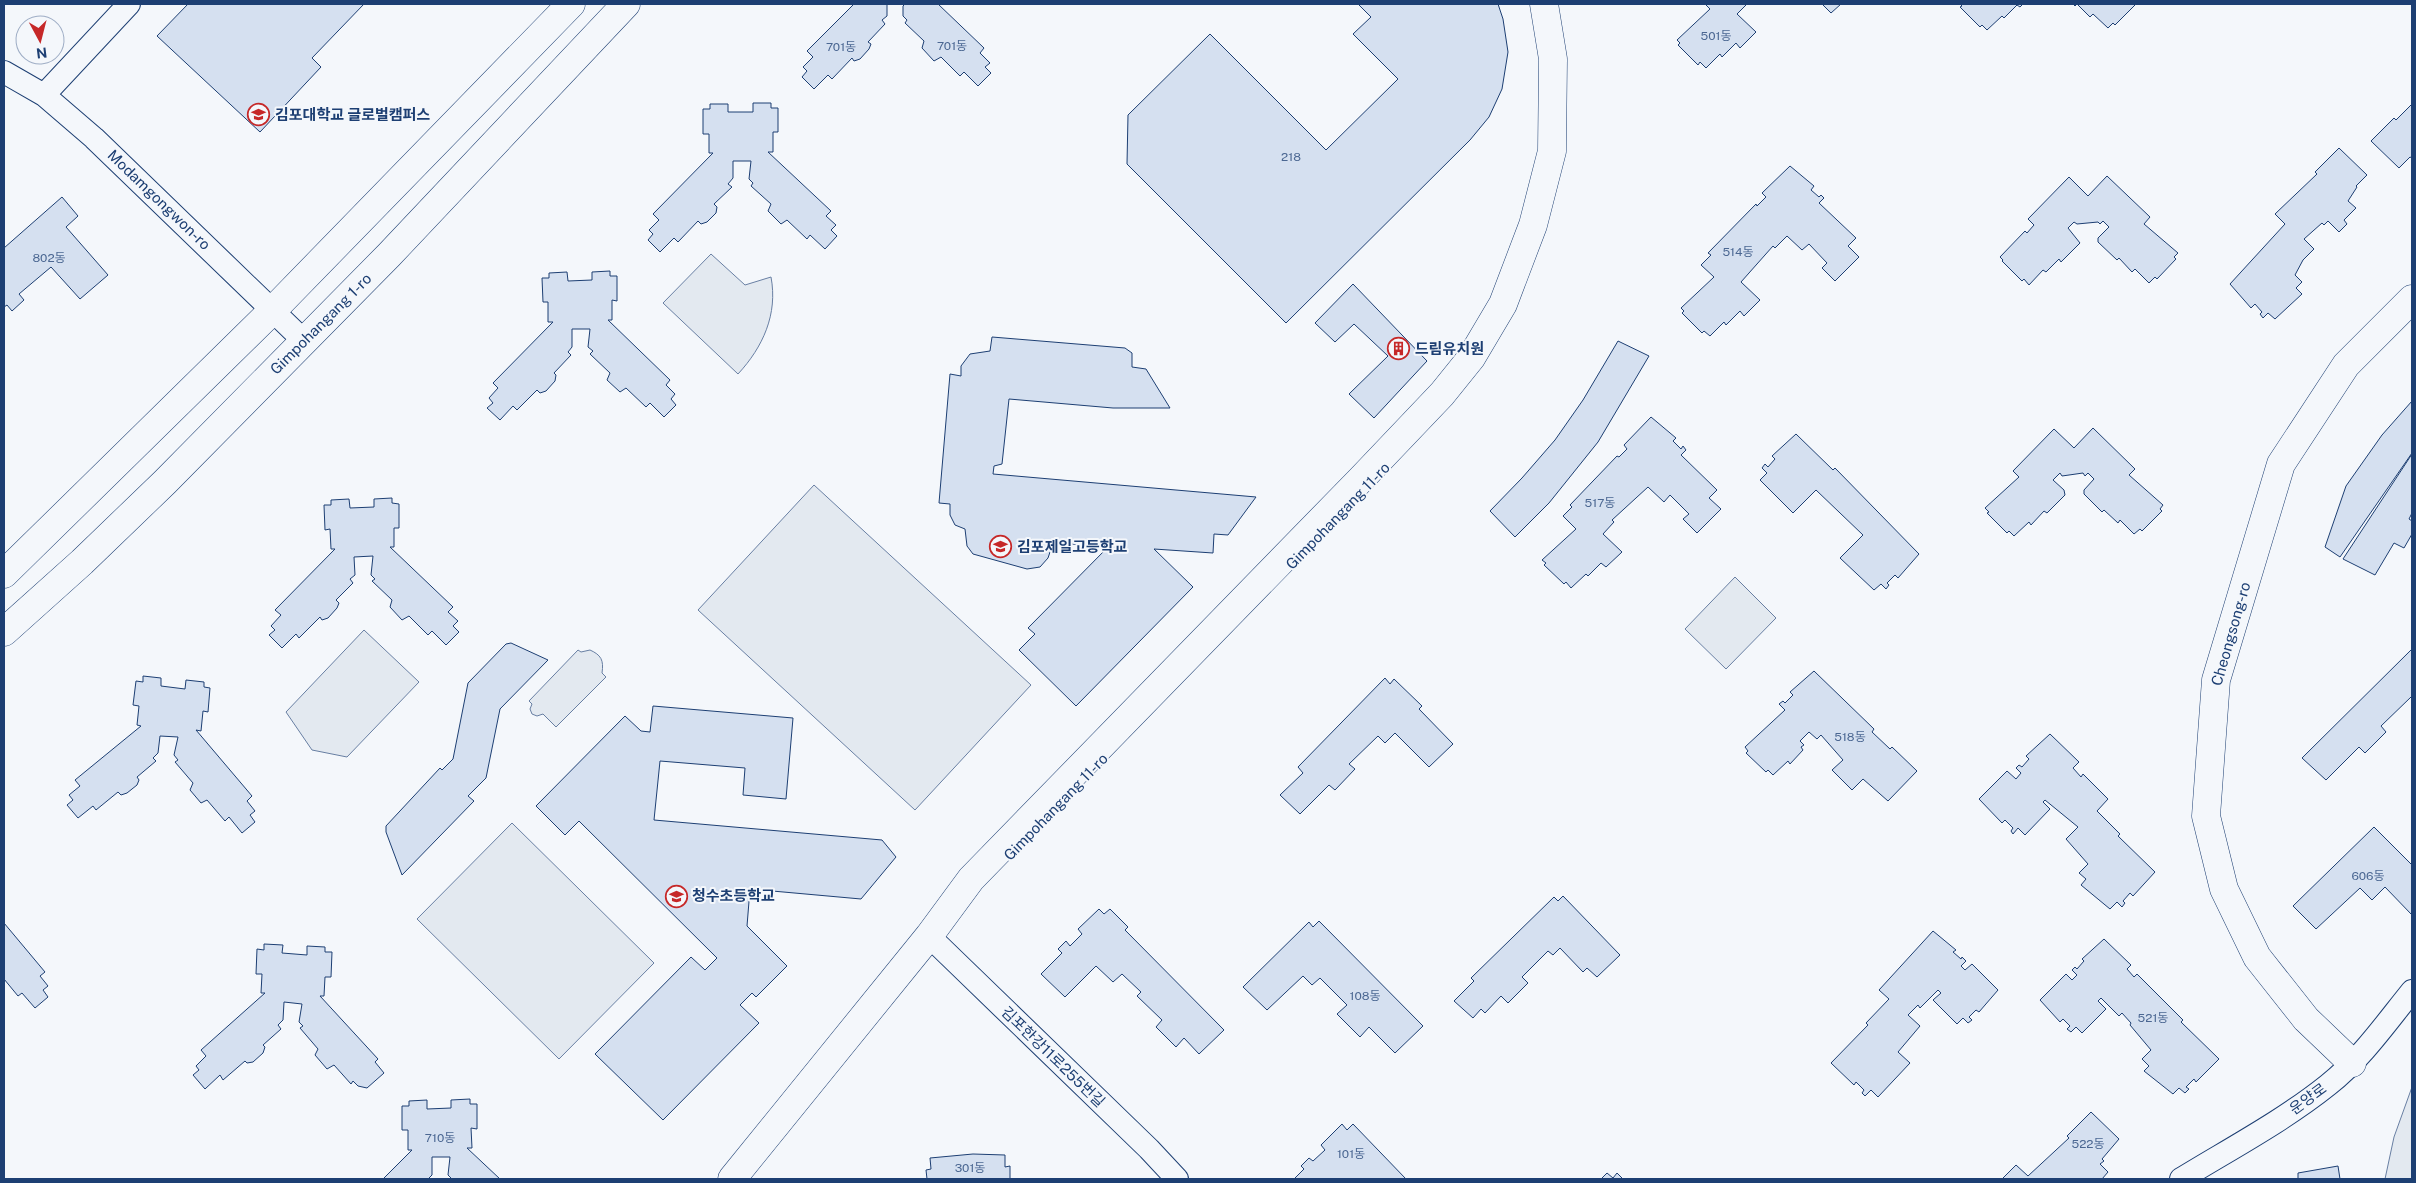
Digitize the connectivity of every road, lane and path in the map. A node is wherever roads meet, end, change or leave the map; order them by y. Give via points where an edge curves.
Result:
1 (129, 4) edge
2 (571, 4) edge
3 (626, 4) edge
4 (1544, 4) edge
5 (1556, 4) edge
6 (4, 72) edge
7 (44, 95) junction
8 (2412, 299) edge
9 (273, 310) junction
10 (303, 340) junction
11 (4, 574) edge
12 (4, 632) edge
13 (928, 936) junction
14 (2412, 991) edge
15 (2352, 1063) junction
16 (732, 1179) edge
17 (1176, 1179) edge
18 (2181, 1179) edge

1 - 7 street
2 - 9 street
3 - 10 street, Gimpohangang 1-ro via 389,255
4 - 13 street, Gimpohangang 11-ro via 1553,59 1552,151 1533,225 1503,304 1470,358 1442,394 1362,478 971,879
5 - 13 street, Gimpohangang 11-ro via 1564,59 1562,156 1543,232 1514,309 1480,364 1447,404 972,896
6 - 7 street, Modamgongwon-ro
7 - 9 street, Modamgongwon-ro via 94,138
8 - 15 street, Cheongsong-ro via 2346,365 2281,464 2216,680 2206,816 2224,890 2257,957 2306,1019
9 - 10 street, Modamgongwon-ro
9 - 11 street
10 - 12 street, Gimpohangang 1-ro via 165,482
13 - 16 street, Gimpohangang 11-ro
13 - 17 street, 김포한강11로255번길 via 1149,1149
14 - 15 street, 운양로
15 - 18 street, 운양로 via 2291,1112

